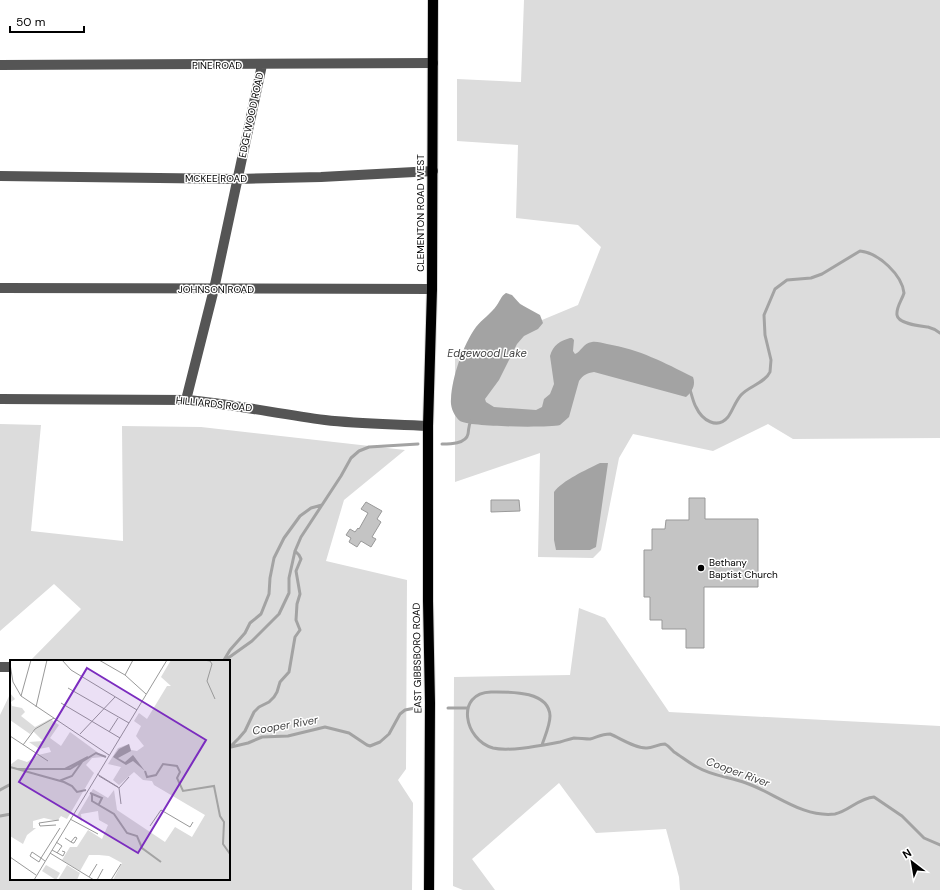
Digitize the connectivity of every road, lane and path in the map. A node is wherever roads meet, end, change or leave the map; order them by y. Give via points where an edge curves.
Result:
1 (433, 0) edge
2 (433, 63) junction
3 (0, 65) edge
4 (262, 65) junction
5 (433, 171) junction
6 (0, 176) edge
7 (238, 179) junction
8 (0, 288) edge
9 (214, 289) junction
10 (432, 289) junction
11 (0, 399) edge
12 (186, 400) junction
13 (428, 426) junction
14 (429, 890) edge

1 - 2 main road, CLEMENTON ROAD WEST
2 - 4 street, PINE ROAD
2 - 5 main road, CLEMENTON ROAD WEST
3 - 4 street, PINE ROAD
4 - 7 street, EDGEWOOD ROAD
5 - 7 street, MCKEE ROAD
5 - 10 main road, CLEMENTON ROAD WEST
6 - 7 street, MCKEE ROAD
7 - 9 street, EDGEWOOD ROAD
8 - 9 street, JOHNSON ROAD
9 - 10 street, JOHNSON ROAD
9 - 12 street, EDGEWOOD ROAD
10 - 13 main road, CLEMENTON ROAD WEST
11 - 12 street, HILLIARDS ROAD
12 - 13 street, HILLIARDS ROAD via 323,420
13 - 14 main road, EAST GIBBSBORO ROAD

